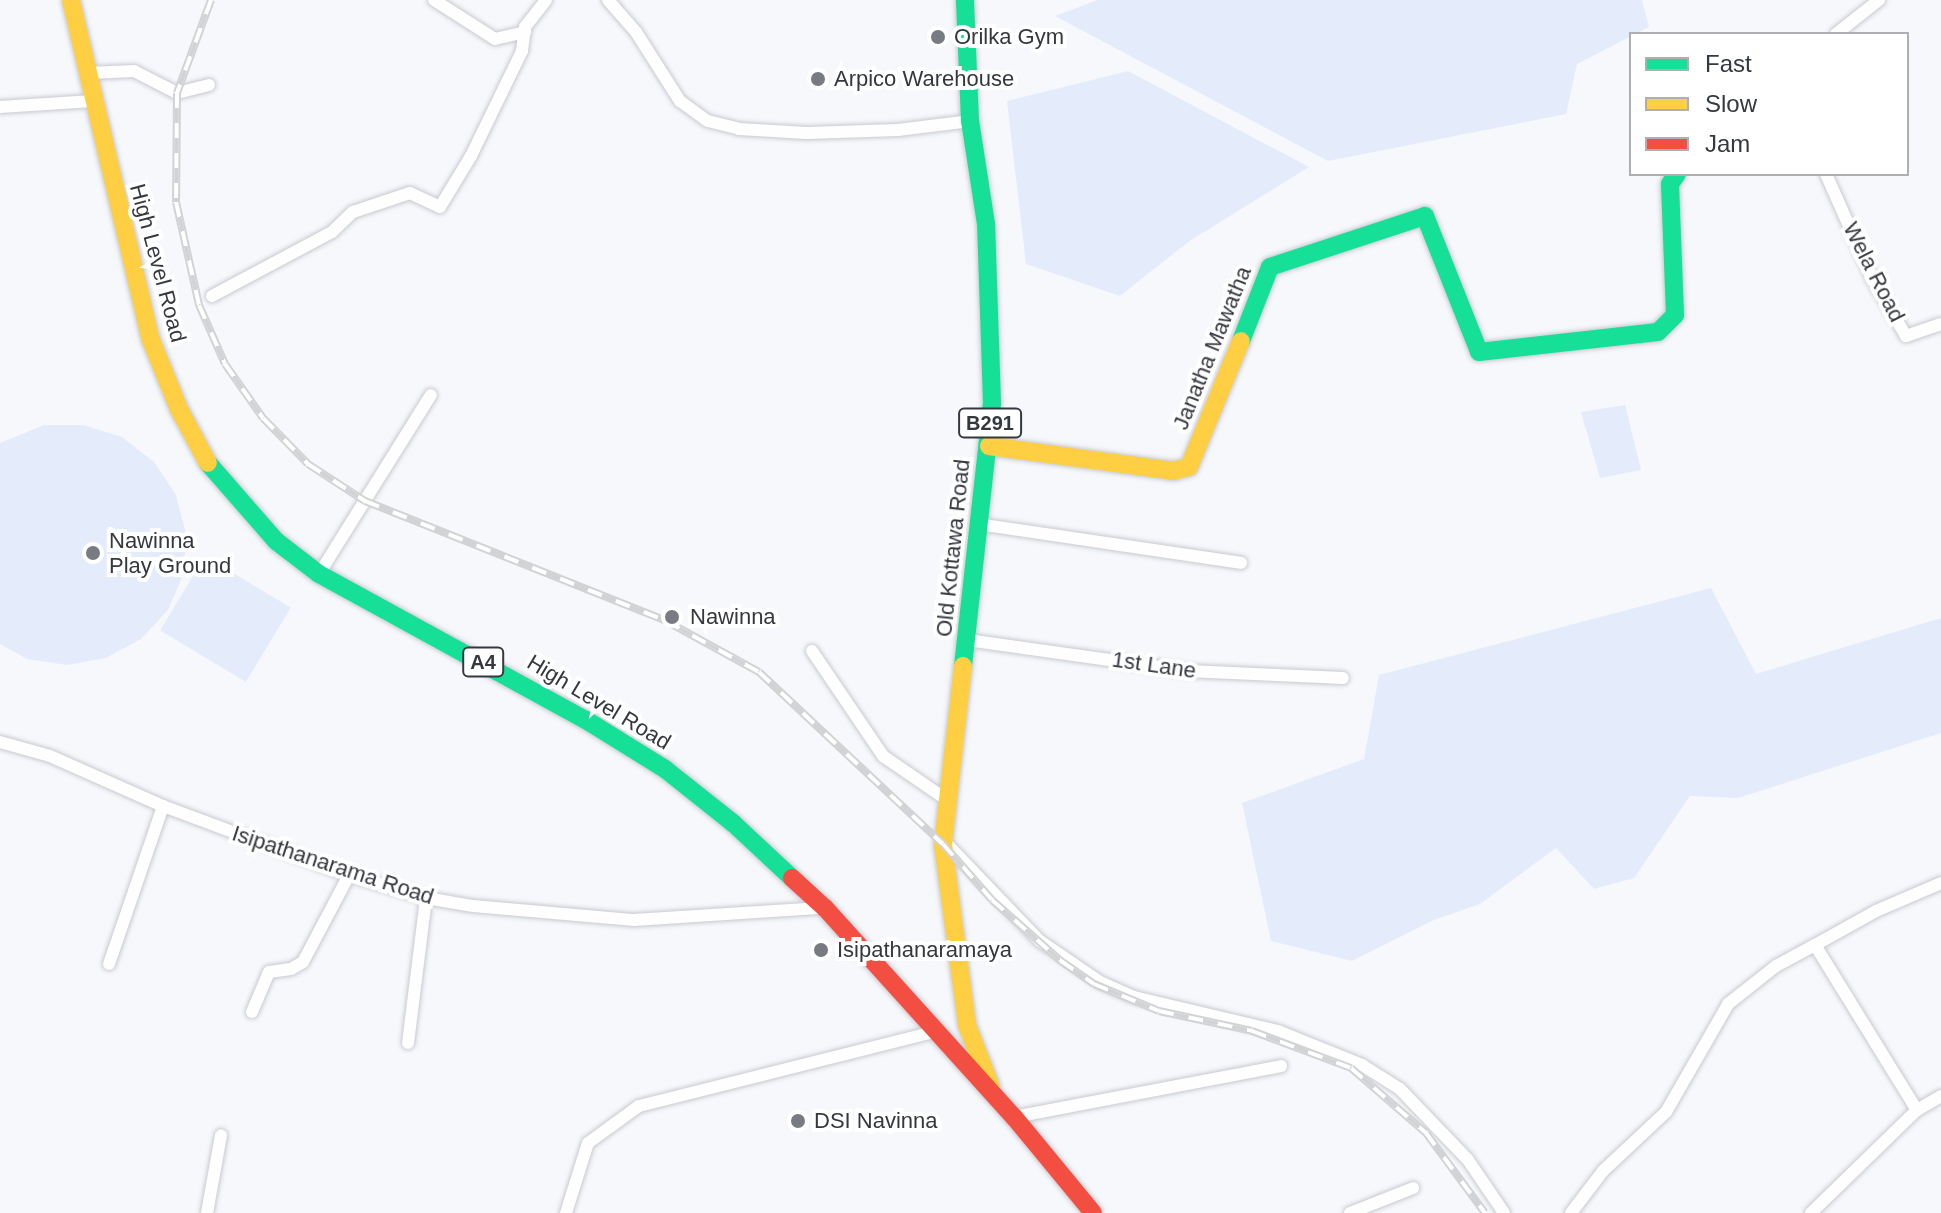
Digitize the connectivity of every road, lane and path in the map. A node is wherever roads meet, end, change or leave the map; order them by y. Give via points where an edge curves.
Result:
1 (71, 0) edge
2 (434, 0) edge
3 (546, 0) edge
4 (608, 0) edge
5 (965, 0) edge
6 (1879, 0) edge
7 (525, 32) junction
8 (1839, 32) edge
9 (88, 73) junction
10 (209, 85) dead end
11 (93, 101) junction
12 (0, 107) edge
13 (970, 121) junction
14 (1676, 176) edge
15 (1827, 176) edge
16 (212, 296) dead end
17 (1941, 324) edge
18 (431, 395) dead end
19 (989, 446) junction
20 (978, 524) junction
21 (1241, 563) dead end
22 (319, 574) junction
23 (967, 640) junction
24 (812, 651) dead end
25 (1343, 678) dead end
26 (0, 742) edge
27 (947, 800) junction
28 (163, 806) junction
29 (943, 840) junction
30 (349, 875) junction
31 (1941, 883) edge
32 (426, 898) junction
33 (825, 908) junction
34 (1815, 945) junction
35 (109, 964) dead end
36 (252, 1012) dead end
37 (937, 1031) junction
38 (408, 1043) dead end
39 (1281, 1066) dead end
40 (994, 1094) junction
41 (1941, 1096) edge
42 (1917, 1110) junction
43 (1014, 1117) junction
44 (221, 1135) dead end
45 (1413, 1188) dead end
46 (207, 1213) edge
47 (566, 1213) edge
48 (1093, 1213) edge
49 (1350, 1213) edge
50 (1504, 1213) edge
51 (1571, 1213) edge
52 (1811, 1213) edge

1 - 9 main road, High Level Road / A4
2 - 7 street via 495,39
3 - 7 street
4 - 13 street via 636,32 680,101 708,121 739,129 807,133
5 - 13 main road, Old Kottawa Road / B291
6 - 8 street
7 - 16 street via 510,77 440,207 410,193 353,212 332,232
9 - 10 street via 134,71 177,93
9 - 11 main road, High Level Road / A4
11 - 12 street
11 - 22 main road, High Level Road / A4 via 151,340 179,409 222,483 276,541
13 - 19 main road, Old Kottawa Road / B291 via 986,224
14 - 19 main road, Janatha Mawatha via 1670,184 1675,315 1658,332 1479,352 1425,216 1270,267 1189,467 1173,471
15 - 17 street, Wela Road via 1873,280 1906,336
18 - 22 street
19 - 20 main road, Old Kottawa Road / B291
20 - 21 street
20 - 23 main road, Old Kottawa Road / B291
22 - 33 main road, High Level Road / A4 via 544,695 665,769
23 - 25 street, 1st Lane via 1188,671
23 - 27 main road, Old Kottawa Road / B291
24 - 27 street via 883,756
26 - 28 street, Isipathanarama Road via 50,756
27 - 29 main road, Old Kottawa Road / B291
28 - 30 street, Isipathanarama Road
28 - 35 street
29 - 40 main road, Old Kottawa Road / B291 via 967,1025
29 - 50 street via 1040,941 1100,982 1134,997 1278,1031 1362,1065 1400,1089 1468,1160
30 - 32 street, Isipathanarama Road
30 - 36 street via 303,962 269,972
31 - 34 street
32 - 33 street, Isipathanarama Road via 634,920
32 - 38 street
33 - 37 main road, High Level Road / A4
34 - 42 street
34 - 51 street via 1776,966 1728,1004 1666,1112 1603,1171
37 - 40 main road, High Level Road / A4
37 - 47 street via 639,1106 588,1143
39 - 43 street
40 - 43 main road, High Level Road / A4
41 - 42 street
42 - 52 street
43 - 48 main road, High Level Road / A4
44 - 46 street
45 - 49 street

